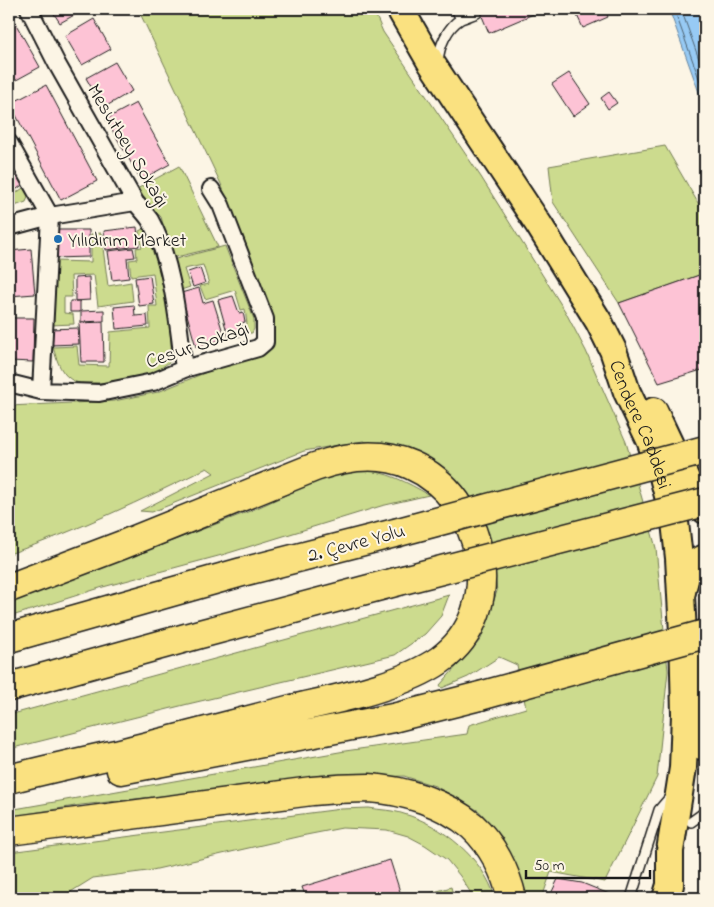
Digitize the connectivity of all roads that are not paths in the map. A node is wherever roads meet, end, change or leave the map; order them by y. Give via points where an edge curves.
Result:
1 (29, 9) edge
2 (400, 9) edge
3 (456, 9) edge
4 (477, 13) dead end
5 (461, 19) junction
6 (438, 72) junction
7 (9, 143) edge
8 (210, 189) dead end
9 (135, 202) junction
10 (50, 216) junction
11 (9, 227) edge
12 (613, 350) junction
13 (184, 369) junction
14 (9, 383) edge
15 (41, 391) junction
16 (705, 450) edge
17 (705, 502) edge
18 (705, 510) edge
19 (705, 558) edge
20 (9, 588) edge
21 (682, 594) junction
22 (705, 636) edge
23 (9, 638) edge
24 (9, 687) edge
25 (704, 688) edge
26 (9, 779) edge
27 (681, 784) junction
28 (9, 789) edge
29 (698, 817) edge
30 (9, 831) edge
31 (668, 892) edge
32 (512, 898) edge
33 (631, 898) edge

1 - 9 street, Mesutbey Sokağı
2 - 6 main road, Cendere Caddesi
3 - 5 lane
4 - 5 lane
5 - 6 lane via 443,43
6 - 12 main road, Cendere Caddesi via 540,225
7 - 10 street
8 - 13 street, Cesur Sokağı via 221,205 265,319 266,342 258,348
9 - 10 street
9 - 13 street, Mesutbey Sokağı via 148,218 160,244 174,294
10 - 11 street
10 - 15 street
12 - 18 main road via 645,395 695,498
12 - 21 main road, Cendere Caddesi via 663,477 675,522
13 - 15 street, Cesur Sokağı via 153,382 99,393
14 - 15 street, Cesur Sokağı
16 - 23 highway, 2. Çevre Yolu, bridge via 224,577
17 - 24 highway, bridge
19 - 21 main road via 693,565 684,581
20 - 26 highway via 315,467 337,459 364,455 411,464 445,487 464,513 476,538 482,571 477,608 469,627 441,659 416,675 326,701
21 - 27 main road, Cendere Caddesi via 684,714
22 - 25 main road
22 - 28 highway, bridge via 432,710
25 - 29 main road
27 - 31 main road, Cendere Caddesi via 670,851
27 - 33 lane via 659,810
29 - 31 main road
30 - 32 highway via 312,791 371,788 399,792 439,806 472,826 494,853

